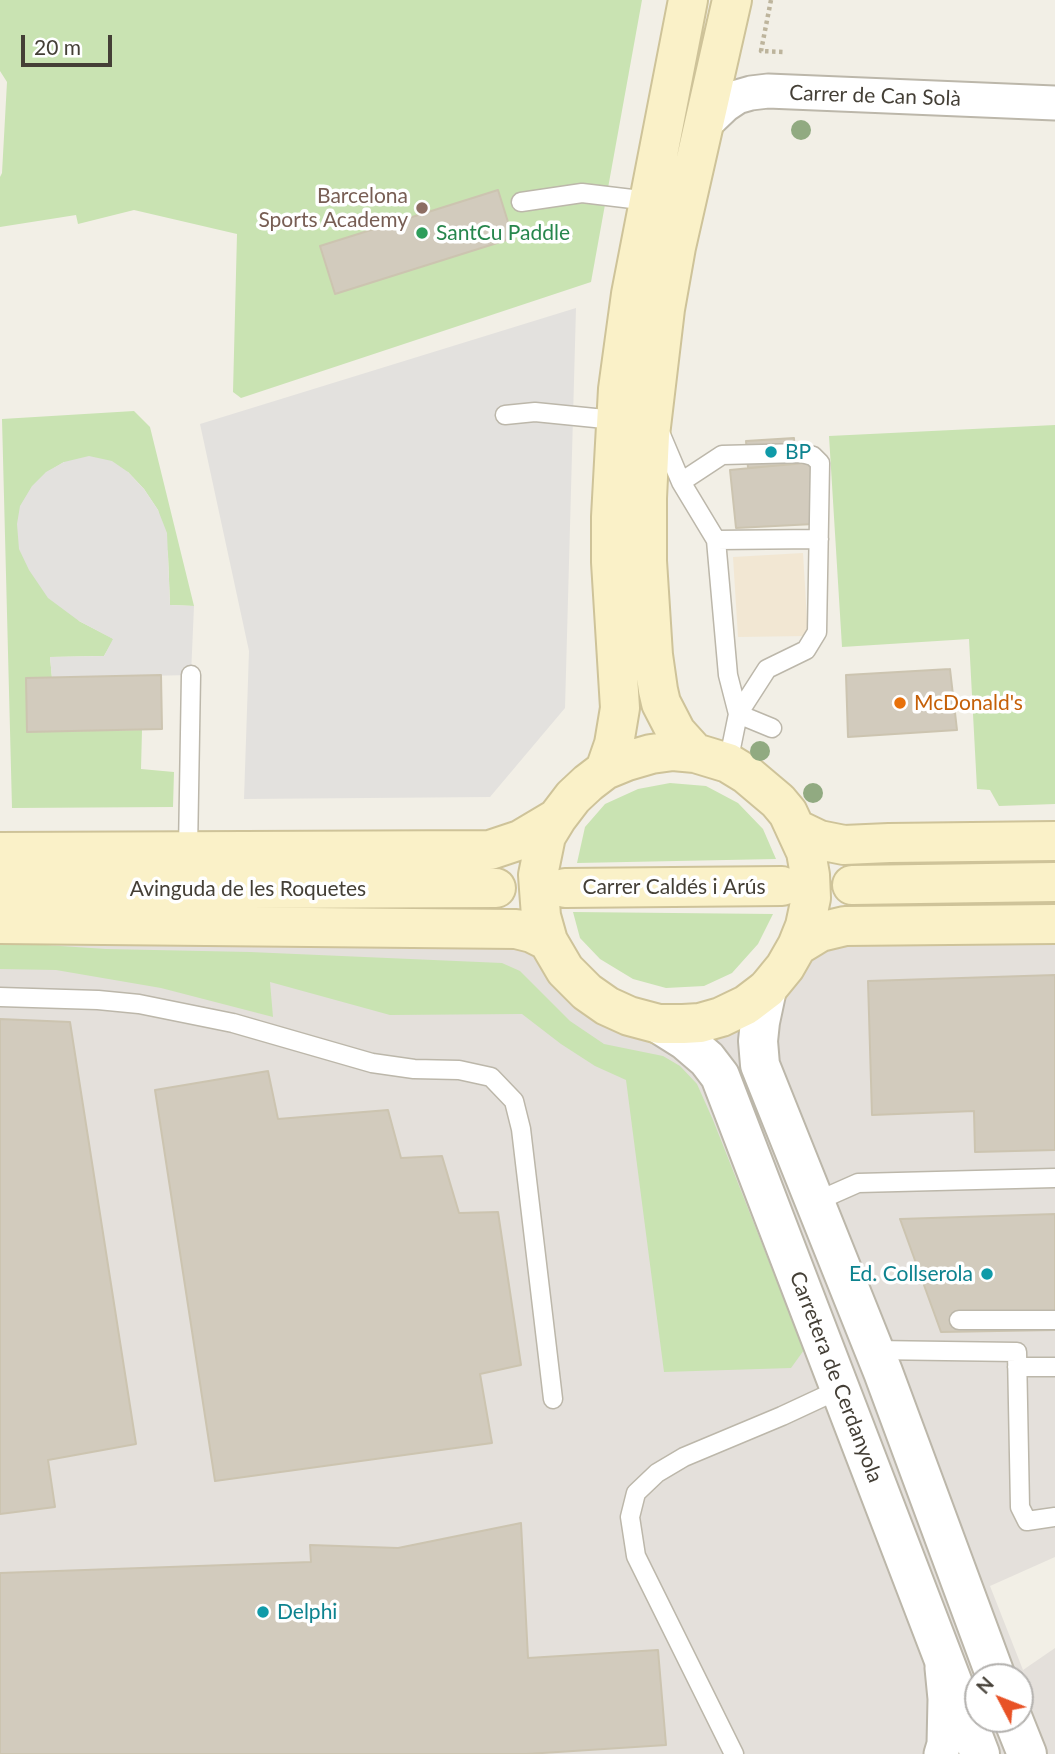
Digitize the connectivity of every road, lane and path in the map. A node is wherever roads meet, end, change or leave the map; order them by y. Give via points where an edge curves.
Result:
1 (688, 0) edge
2 (732, 0) edge
3 (771, 0) edge
4 (784, 52) dead end
5 (1055, 103) edge
6 (705, 124) junction
7 (649, 201) junction
8 (521, 202) dead end
9 (505, 415) dead end
10 (634, 417) junction
11 (681, 482) junction
12 (819, 539) junction
13 (716, 540) junction
14 (191, 675) dead end
15 (738, 714) junction
16 (772, 728) dead end
17 (711, 758) junction
18 (605, 770) junction
19 (557, 818) junction
20 (796, 829) junction
21 (1055, 841) edge
22 (188, 850) junction
23 (0, 852) edge
24 (1055, 882) edge
25 (852, 885) dead end
26 (782, 886) dead end
27 (496, 888) dead end
28 (565, 888) dead end
29 (0, 890) edge
30 (0, 924) edge
31 (1055, 924) edge
32 (548, 941) junction
33 (797, 946) junction
34 (767, 989) junction
35 (0, 996) edge
36 (659, 1024) junction
37 (1055, 1178) edge
38 (815, 1202) junction
39 (959, 1320) dead end
40 (1055, 1320) edge
41 (874, 1350) junction
42 (1017, 1367) junction
43 (1055, 1367) edge
44 (841, 1389) junction
45 (553, 1399) dead end
46 (1055, 1517) edge
47 (980, 1636) junction
48 (940, 1648) junction
49 (976, 1663) edge
50 (991, 1663) edge
51 (1001, 1733) edge
52 (1019, 1733) edge
53 (734, 1754) edge
54 (941, 1754) edge
55 (980, 1754) edge
56 (1009, 1754) edge
57 (1027, 1754) edge

1 - 7 main road
2 - 6 main road
3 - 4 path via 761,51
5 - 6 street, Carrer de Can Solà via 768,91 737,97
6 - 10 main road via 663,321
7 - 8 lane via 582,193
7 - 10 main road via 625,329
9 - 10 lane
10 - 11 lane
10 - 17 main road via 647,498 653,655 661,703 676,732
10 - 18 main road via 611,517 620,708
11 - 12 lane via 722,456 813,456 820,463
11 - 13 lane
12 - 13 lane
12 - 15 lane via 817,632 806,650 767,670
13 - 15 lane via 728,675
14 - 22 lane
15 - 16 lane
15 - 17 lane
17 - 18 main road via 673,751
17 - 20 main road via 746,774 778,801
18 - 19 main road via 573,797
19 - 22 main road via 520,840 490,850
19 - 32 main road via 546,836 538,875
20 - 21 main road via 844,845
20 - 33 main road via 806,852 811,898
22 - 23 main road
24 - 25 main road
26 - 28 main road, Carrer Caldés i Arús
27 - 29 main road, Avinguda de les Roquetes
30 - 32 main road via 516,929
31 - 33 main road via 845,926 820,932
32 - 36 main road via 565,970 587,992 629,1016
33 - 34 main road
34 - 36 main road via 721,1017 700,1023
34 - 38 street, Carretera de Cerdanyola via 758,1041 761,1065
35 - 45 lane via 139,1004 233,1023 372,1063 491,1077 514,1101 521,1129
36 - 44 street, Carretera de Cerdanyola via 686,1041 720,1076
37 - 38 lane via 858,1182
38 - 41 street, Carretera de Cerdanyola
39 - 40 lane
41 - 42 lane via 1017,1352
41 - 47 street, Carretera de Cerdanyola
42 - 43 lane
42 - 46 lane via 1020,1507 1027,1521
44 - 48 street, Carretera de Cerdanyola
44 - 53 lane via 684,1457 636,1493 630,1517 636,1556
47 - 49 street
47 - 50 street, Carretera de Cerdanyola
48 - 54 street via 944,1699
48 - 55 street, Carretera de Cerdanyola
51 - 56 street
52 - 57 street

